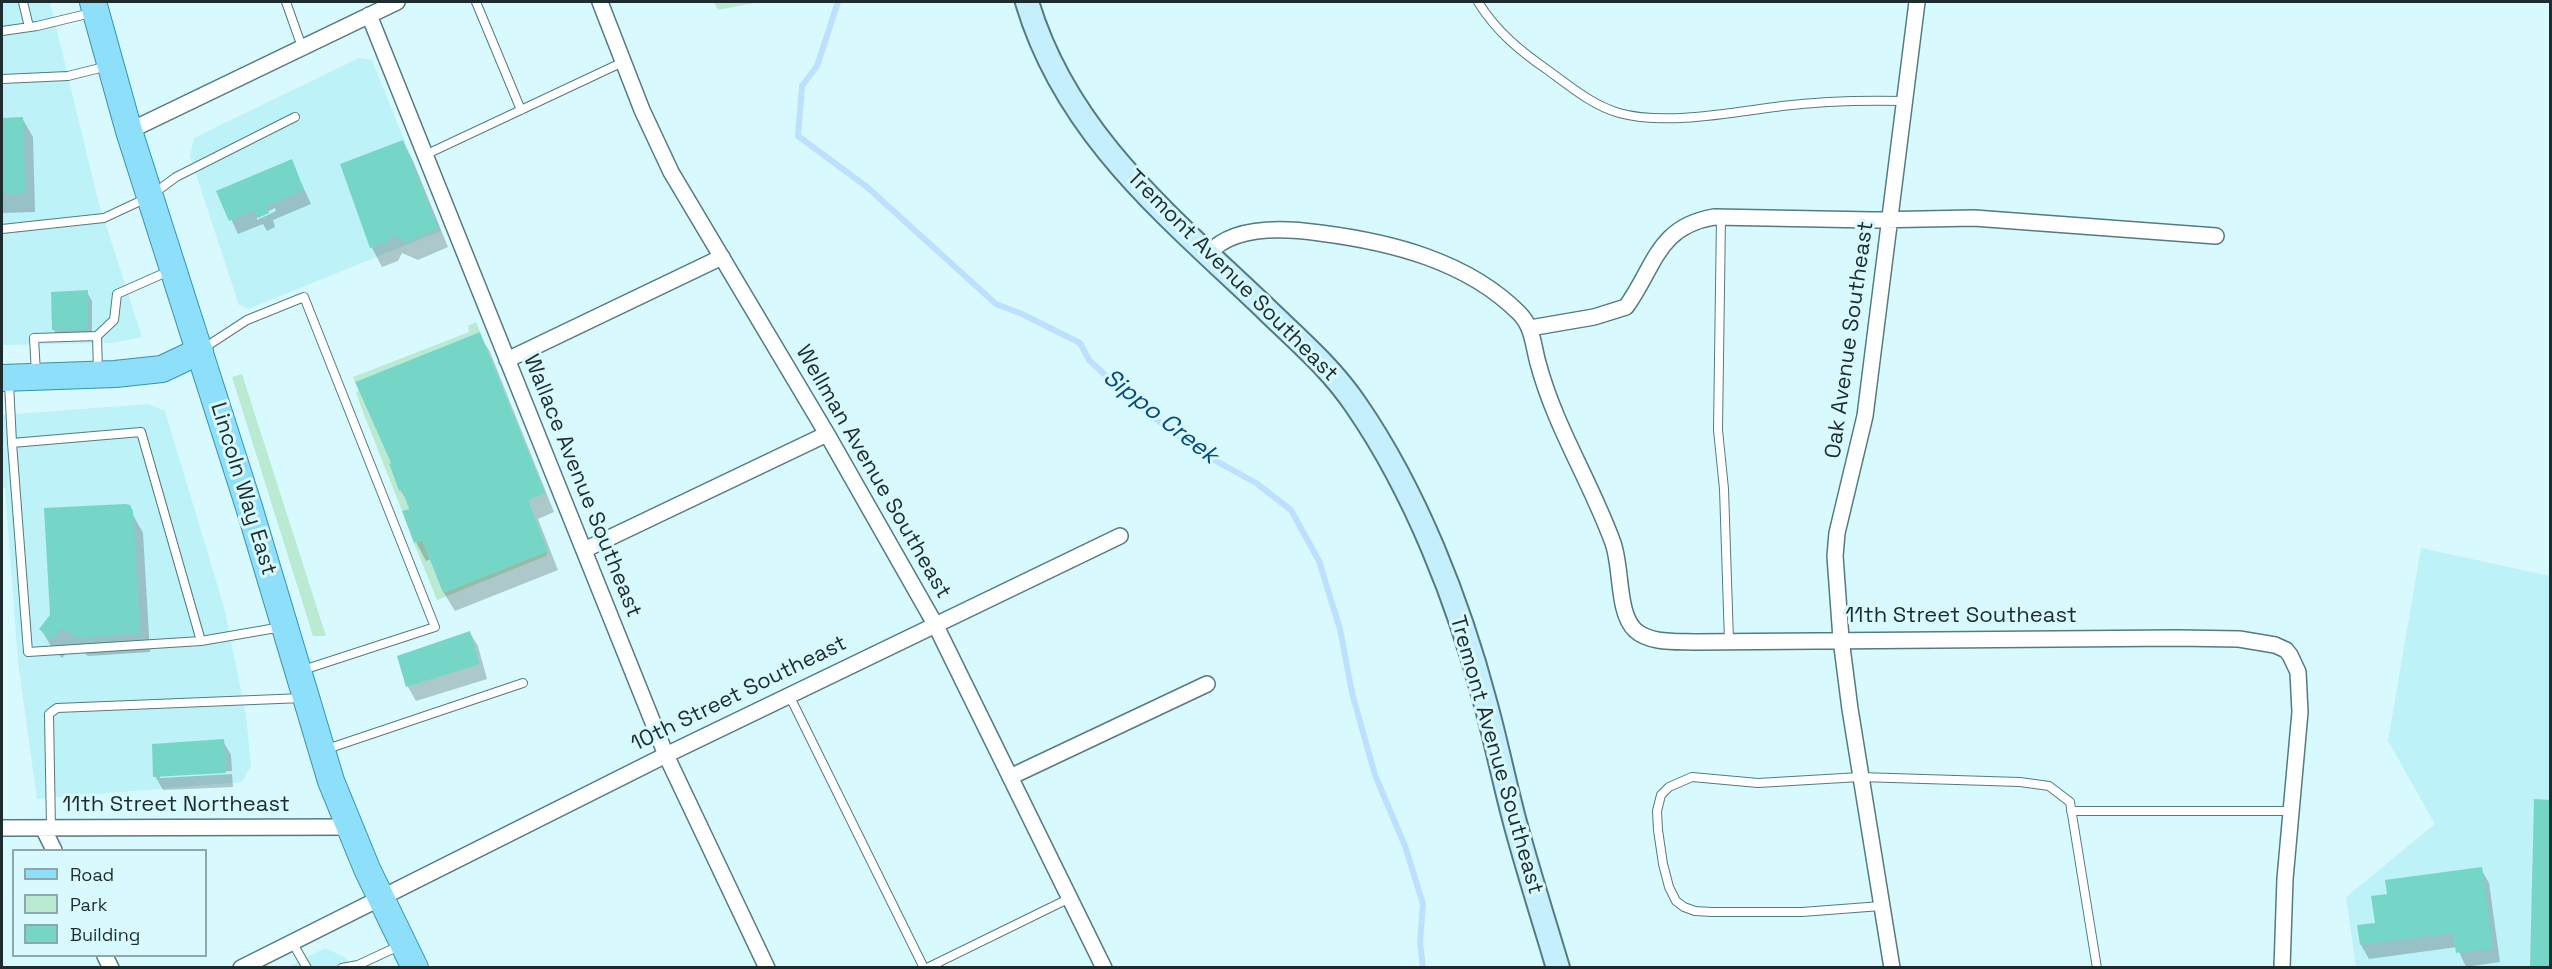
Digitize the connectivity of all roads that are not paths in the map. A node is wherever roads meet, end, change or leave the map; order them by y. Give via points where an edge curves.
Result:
1 (23, 2) edge
2 (286, 2) edge
3 (397, 2) edge
4 (476, 2) edge
5 (600, 2) edge
6 (1027, 2) edge
7 (1478, 2) edge
8 (1917, 2) edge
9 (94, 7) edge
10 (369, 15) junction
11 (29, 27) junction
12 (2, 31) edge
13 (302, 47) junction
14 (623, 62) junction
15 (110, 66) junction
16 (2, 79) edge
17 (1905, 101) junction
18 (521, 110) junction
19 (295, 117) dead end
20 (129, 131) junction
21 (425, 155) junction
22 (149, 197) junction
23 (1720, 216) junction
24 (1890, 219) junction
25 (2, 229) edge
26 (2216, 236) dead end
27 (1208, 254) junction
28 (722, 257) junction
29 (173, 269) junction
30 (1530, 328) junction
31 (97, 336) junction
32 (200, 351) junction
33 (507, 360) junction
34 (98, 375) junction
35 (36, 377) junction
36 (5, 378) edge
37 (827, 434) junction
38 (12, 443) junction
39 (1120, 536) dead end
40 (584, 550) junction
41 (935, 624) junction
42 (286, 626) junction
43 (1841, 639) junction
44 (201, 641) junction
45 (1729, 641) junction
46 (298, 672) junction
47 (523, 683) dead end
48 (1207, 684) dead end
49 (789, 695) junction
50 (306, 698) junction
51 (323, 751) junction
52 (666, 755) junction
53 (1010, 777) junction
54 (1860, 777) junction
55 (2071, 811) junction
56 (2291, 811) junction
57 (2, 828) edge
58 (47, 828) junction
59 (350, 828) junction
60 (54, 849) edge
61 (381, 897) junction
62 (1070, 898) junction
63 (1881, 906) junction
64 (292, 942) junction
65 (403, 944) junction
66 (761, 966) edge
67 (241, 968) edge
68 (307, 968) edge
69 (342, 968) edge
70 (415, 968) edge
71 (925, 968) edge
72 (1104, 968) edge
73 (1558, 968) edge
74 (1892, 968) edge
75 (2097, 968) edge
76 (2282, 968) edge

1 - 11 lane
2 - 13 lane
3 - 10 street
4 - 18 lane
5 - 14 street, Wellman Avenue Southeast
6 - 27 street, Tremont Avenue Southeast via 1045,52 1080,114 1142,191
7 - 17 lane via 1496,28 1521,51 1594,103 1640,118 1748,112 1837,101
8 - 17 street, Oak Avenue Southeast
9 - 11 lane
9 - 15 main road, Lincoln Way East
10 - 13 street
10 - 21 street, Wallace Avenue Southeast
11 - 12 lane
13 - 20 street
14 - 18 lane
14 - 28 street, Wellman Avenue Southeast via 661,152
15 - 16 lane via 68,76
15 - 20 main road, Lincoln Way East
17 - 24 street, Oak Avenue Southeast
18 - 21 lane
19 - 22 lane via 176,177
20 - 22 main road, Lincoln Way East
21 - 33 street, Wallace Avenue Southeast
22 - 25 lane via 104,218
22 - 29 main road, Lincoln Way East
23 - 24 street
23 - 30 street via 1694,220 1676,230 1626,307
23 - 45 lane via 1718,430
24 - 26 street via 2034,221
24 - 43 street, Oak Avenue Southeast via 1865,416 1837,533
27 - 30 street via 1221,242 1265,231 1299,230 1387,244 1466,275 1519,313
27 - 73 street, Tremont Avenue Southeast via 1313,352 1344,387 1399,478 1425,531 1486,703 1516,826
28 - 33 street
28 - 37 street, Wellman Avenue Southeast
29 - 31 lane via 117,294 114,320
29 - 32 main road, Lincoln Way East
30 - 45 street, 11th Street Southeast via 1553,413 1613,544 1629,622 1636,632 1650,638
31 - 34 lane
31 - 35 lane via 34,338
32 - 34 main road via 162,369
32 - 42 main road, Lincoln Way East
32 - 46 lane via 247,320 304,297 435,627
33 - 40 street, Wallace Avenue Southeast
34 - 35 main road
35 - 36 main road
36 - 38 lane
37 - 40 street
37 - 41 street, Wellman Avenue Southeast
38 - 44 lane via 141,432
38 - 44 lane via 28,652
39 - 41 street, 10th Street Southeast
40 - 52 street, Wallace Avenue Southeast
41 - 49 street, 10th Street Southeast
41 - 53 street, Wellman Avenue Southeast
42 - 44 lane
42 - 46 main road, Lincoln Way East
43 - 45 street, 11th Street Southeast
43 - 54 street, Oak Avenue Southeast
43 - 56 street, 11th Street Southeast via 2218,639 2275,645 2286,650 2295,663 2300,685
46 - 50 main road, Lincoln Way East
47 - 51 lane
48 - 53 street
49 - 52 street, 10th Street Southeast
49 - 71 lane
50 - 51 main road, Lincoln Way East
50 - 58 lane via 57,708 49,714
51 - 59 main road, Lincoln Way East
52 - 61 street, 10th Street Southeast
52 - 66 street, Wallace Avenue Southeast
53 - 62 street, Wellman Avenue Southeast
54 - 55 lane via 2049,786 2070,802
54 - 63 street, Oak Avenue Southeast
54 - 63 lane via 1783,783 1709,777 1680,781 1661,795 1659,803 1663,864 1676,901 1695,911 1802,912
55 - 56 lane
55 - 75 lane
56 - 76 street
57 - 58 street, 11th Street Northeast
58 - 59 street, 11th Street Northeast
58 - 60 street
59 - 61 main road, Lincoln Way East
61 - 64 street, 10th Street Southeast
61 - 65 main road, Lincoln Way East
62 - 71 lane
62 - 72 street, Wellman Avenue Southeast
63 - 74 street, Oak Avenue Southeast
64 - 67 street, 10th Street Southeast
64 - 68 lane
65 - 69 lane via 358,965
65 - 70 main road, Lincoln Way East

